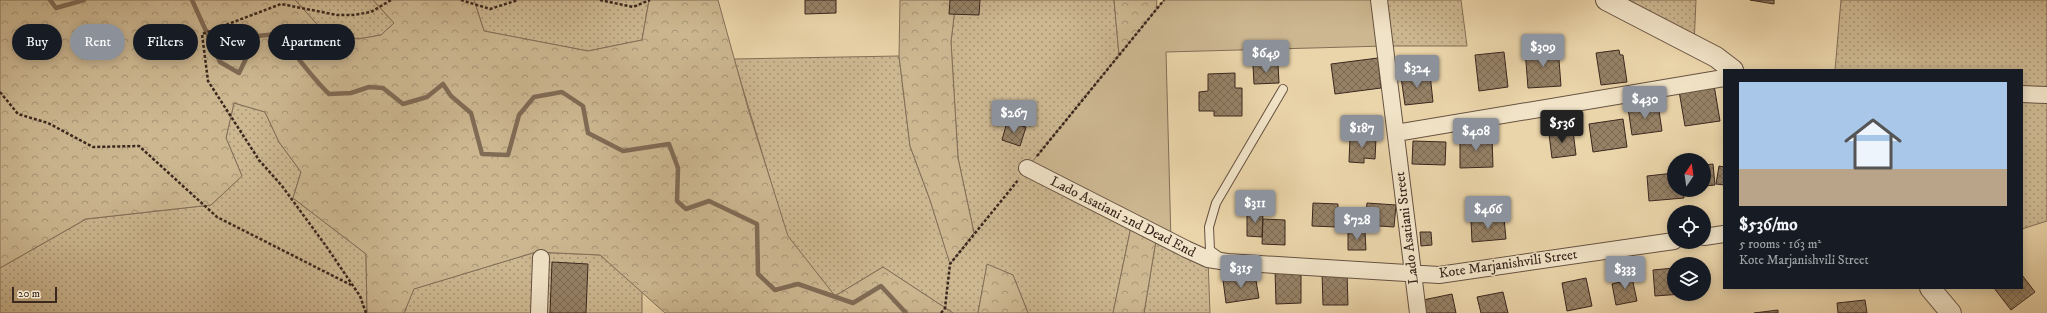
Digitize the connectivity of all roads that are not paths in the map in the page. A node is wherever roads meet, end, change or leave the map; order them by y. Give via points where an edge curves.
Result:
1 (1379, 0) edge
2 (1606, 0) edge
3 (1732, 69) edge
4 (1723, 78) edge
5 (1283, 89) dead end
6 (2023, 94) edge
7 (2047, 95) edge
8 (1396, 133) junction
9 (1027, 168) road end
10 (1723, 234) edge
11 (1711, 236) edge
12 (1667, 242) edge
13 (541, 258) dead end
14 (1227, 262) junction
15 (1413, 273) junction
16 (1931, 289) edge
17 (538, 313) edge
18 (1418, 313) edge
19 (1951, 313) edge

1 - 8 street, Lado Asatiani Street
2 - 3 street via 1716,56
4 - 8 street
5 - 14 lane via 1216,203 1209,227 1210,250
6 - 7 street
8 - 15 street, Lado Asatiani Street
9 - 14 street, Lado Asatiani 2nd Dead End via 1186,249 1208,259
10 - 11 street
12 - 15 street, Kote Marjanishvili Street via 1439,275
13 - 17 street
14 - 15 street, Lado Asatiani 2nd Dead End
15 - 18 street, Lado Asatiani Street
16 - 19 street

